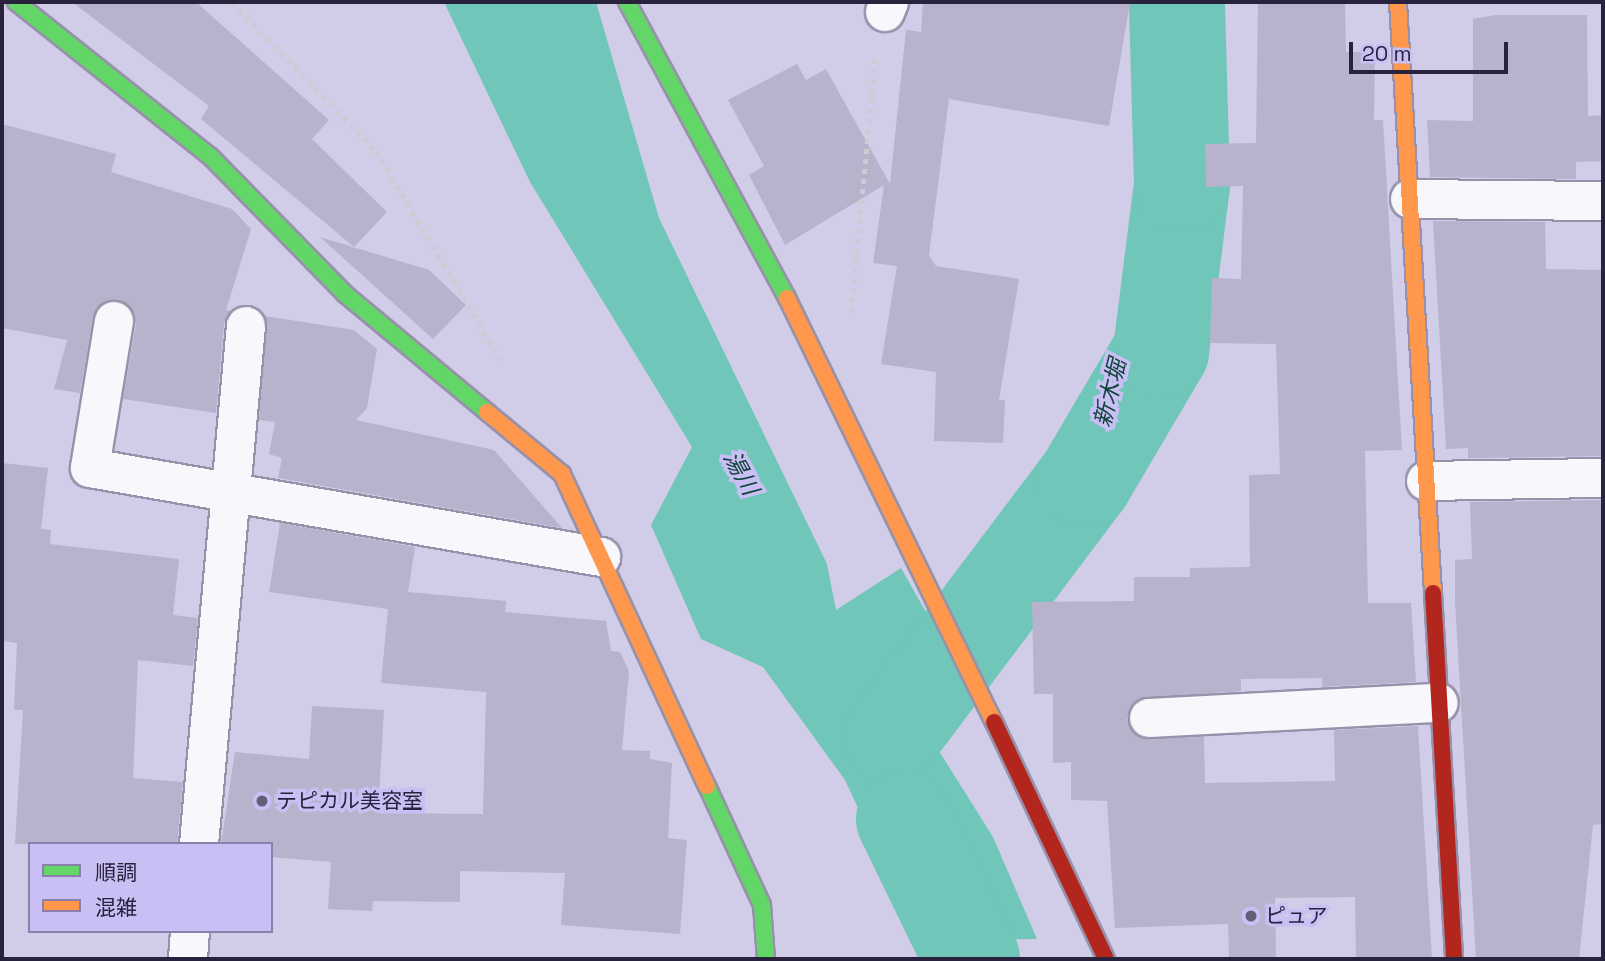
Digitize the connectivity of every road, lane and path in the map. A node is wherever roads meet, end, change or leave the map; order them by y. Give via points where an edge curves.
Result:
1 (16, 2) edge
2 (232, 2) edge
3 (627, 2) edge
4 (1398, 2) edge
5 (887, 7) edge
6 (1409, 199) junction
7 (1603, 201) edge
8 (850, 317) dead end
9 (114, 321) dead end
10 (246, 326) dead end
11 (505, 369) dead end
12 (1603, 478) edge
13 (1426, 481) junction
14 (233, 493) junction
15 (601, 557) junction
16 (1439, 703) junction
17 (1149, 718) dead end
18 (199, 842) edge
19 (190, 933) edge
20 (188, 959) edge
21 (766, 959) edge
22 (1106, 959) edge
23 (1454, 959) edge

1 - 15 street via 211,157 345,293 562,474
2 - 11 path via 376,151
3 - 22 street via 744,212 927,579
4 - 6 street
5 - 8 path via 863,159
6 - 7 street
6 - 13 street
9 - 14 street via 90,468
10 - 14 street
12 - 13 street
13 - 16 street
14 - 15 street
14 - 18 street
15 - 21 street via 762,905
16 - 17 street
16 - 23 street
19 - 20 street

